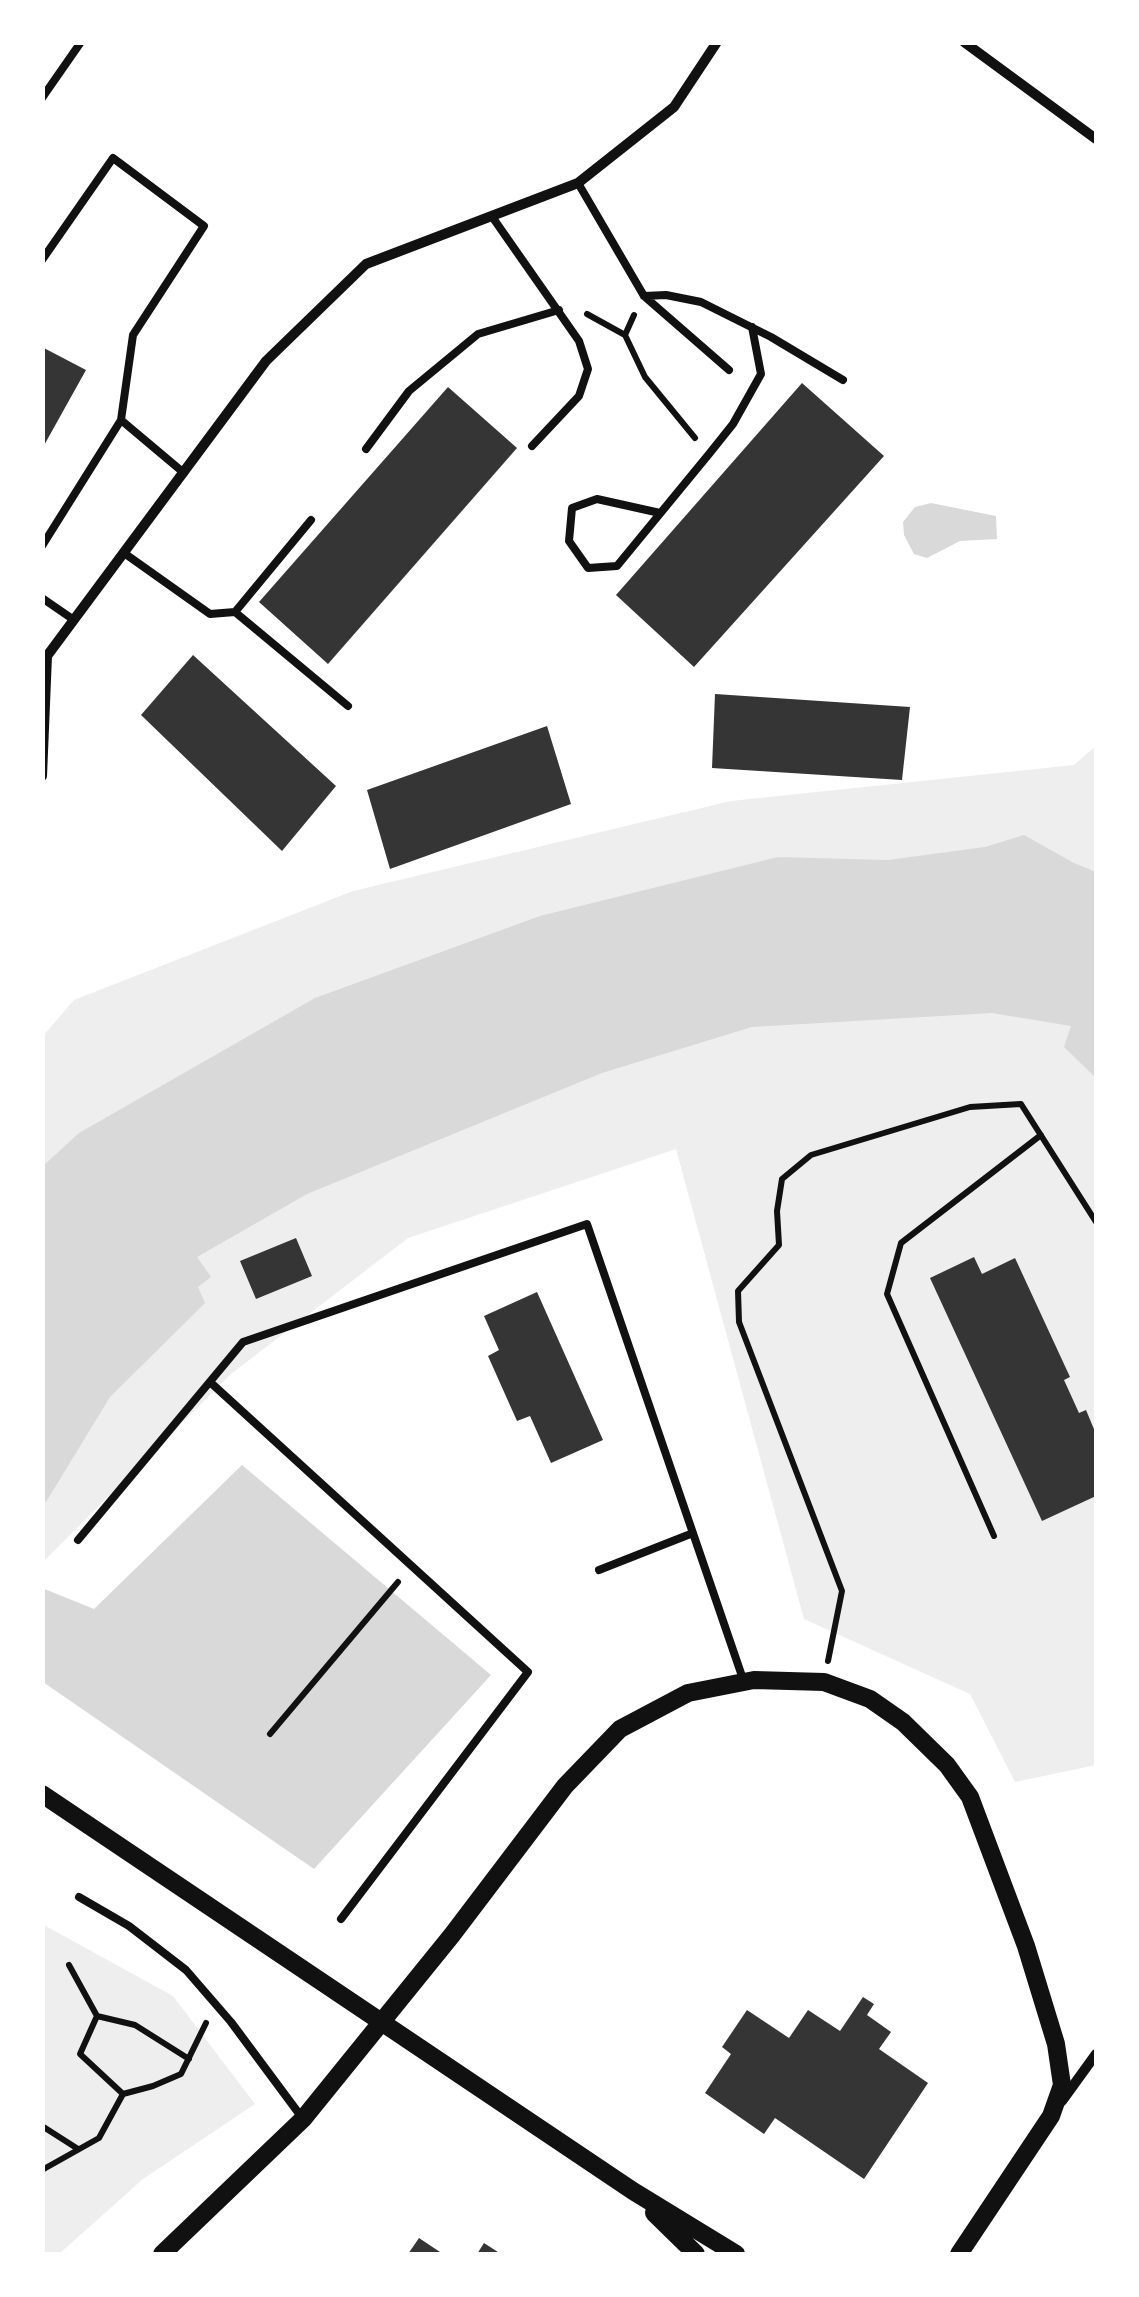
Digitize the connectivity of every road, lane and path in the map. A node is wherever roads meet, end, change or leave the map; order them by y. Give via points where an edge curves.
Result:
1 (81, 42) edge
2 (718, 42) edge
3 (964, 42) edge
4 (42, 98) edge
5 (1096, 139) edge
6 (578, 183) junction
7 (494, 218) junction
8 (42, 260) edge
9 (644, 296) junction
10 (559, 310) junction
11 (752, 327) junction
12 (729, 370) dead end
13 (842, 380) dead end
14 (121, 420) junction
15 (532, 446) dead end
16 (366, 449) dead end
17 (709, 454) junction
18 (184, 472) junction
19 (660, 513) junction
20 (311, 520) dead end
21 (42, 546) edge
22 (124, 554) junction
23 (42, 598) edge
24 (235, 612) junction
25 (74, 620) junction
26 (348, 706) dead end
27 (45, 715) edge
28 (42, 776) edge
29 (1041, 1135) junction
30 (1096, 1222) edge
31 (210, 1382) junction
32 (693, 1533) junction
33 (994, 1536) dead end
34 (78, 1540) dead end
35 (599, 1570) dead end
36 (398, 1582) dead end
37 (744, 1682) junction
38 (824, 1682) junction
39 (270, 1734) dead end
40 (42, 1794) edge
41 (80, 1897) dead end
42 (341, 1918) dead end
43 (69, 1965) dead end
44 (216, 2004) junction
45 (97, 2016) junction
46 (1096, 2054) edge
47 (189, 2058) junction
48 (123, 2094) junction
49 (1050, 2116) junction
50 (303, 2118) junction
51 (42, 2126) edge
52 (78, 2150) junction
53 (42, 2170) edge
54 (632, 2191) junction
55 (162, 2254) edge
56 (696, 2254) edge
57 (736, 2254) edge
58 (959, 2254) edge

1 - 4 lane
2 - 6 street via 674,107
3 - 5 street
6 - 7 street
6 - 9 lane
7 - 10 lane
7 - 18 street via 366,264 266,360
8 - 14 lane via 113,158 204,226 133,336
9 - 11 lane via 702,302
9 - 12 lane
9 - 17 path via 625,335 645,377
10 - 15 lane via 588,369 579,396
10 - 16 lane via 478,334 409,391
11 - 13 lane
11 - 17 lane via 761,374
14 - 18 lane
14 - 21 lane
17 - 19 lane
18 - 22 street
19 - 19 lane via 617,566 588,568 569,542 572,508 597,498
20 - 24 lane
22 - 24 lane via 210,614
22 - 25 street
23 - 25 lane
24 - 26 lane
25 - 27 street via 47,656
27 - 28 street
29 - 30 path
29 - 33 path via 901,1243 887,1294
29 - 38 path via 1021,1104 970,1107 811,1155 782,1178 779,1244 738,1292 738,1322 842,1591
31 - 32 lane via 243,1342 586,1224
31 - 34 lane
31 - 42 lane via 528,1672
32 - 35 lane
32 - 37 lane
36 - 39 path
37 - 38 street
37 - 50 street via 688,1693 620,1729 565,1786
38 - 49 street via 870,1698 904,1722 970,1797 1056,2044 1062,2084
40 - 54 street
41 - 44 lane via 186,1970
43 - 45 path
44 - 47 path
44 - 50 lane
45 - 47 path via 135,2025
45 - 48 path via 80,2054
46 - 49 street
47 - 48 path via 181,2074
48 - 52 path via 99,2138
49 - 58 street
50 - 55 street
51 - 52 path
52 - 53 path
54 - 56 street
54 - 57 street

